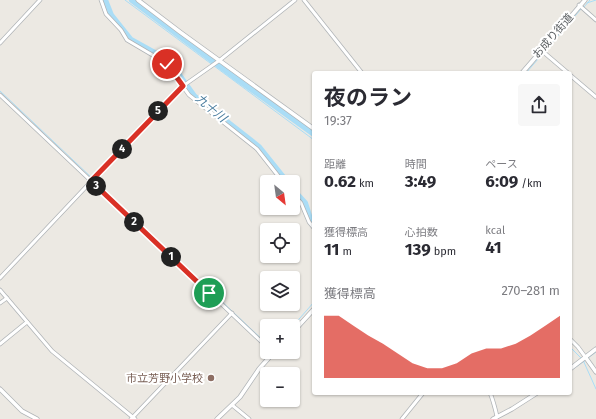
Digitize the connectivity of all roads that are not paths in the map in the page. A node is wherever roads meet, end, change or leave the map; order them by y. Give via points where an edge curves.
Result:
1 (40, 0) edge
2 (101, 0) edge
3 (138, 0) edge
4 (295, 0) edge
5 (304, 0) edge
6 (576, 0) edge
7 (585, 0) edge
8 (580, 5) junction
9 (596, 20) edge
10 (0, 42) edge
11 (543, 52) junction
12 (220, 60) junction
13 (360, 71) edge
14 (524, 71) edge
15 (565, 71) edge
16 (572, 77) edge
17 (183, 86) junction
18 (0, 95) edge
19 (596, 97) edge
20 (312, 128) edge
21 (278, 175) edge
22 (91, 181) junction
23 (300, 202) edge
24 (312, 226) edge
25 (0, 278) edge
26 (0, 290) edge
27 (7, 298) junction
28 (0, 303) edge
29 (312, 310) edge
30 (232, 313) junction
31 (27, 322) junction
32 (300, 324) edge
33 (260, 340) edge
34 (572, 342) edge
35 (0, 344) edge
36 (596, 349) edge
37 (586, 358) junction
38 (267, 359) edge
39 (572, 368) edge
40 (596, 372) edge
41 (0, 389) edge
42 (421, 395) edge
43 (491, 395) edge
44 (534, 395) edge
45 (232, 405) junction
46 (497, 417) junction
47 (133, 418) edge
48 (37, 419) edge
49 (217, 419) edge
50 (249, 419) edge
51 (402, 419) edge
52 (493, 419) edge

1 - 10 street
2 - 17 street via 106,14 127,40 166,62
3 - 12 street
4 - 12 street
5 - 13 street
6 - 8 street
7 - 8 street, お成り街道
8 - 9 street
8 - 11 street, お成り街道
11 - 14 street, お成り街道
11 - 15 street
12 - 17 street
12 - 20 street
16 - 19 street
17 - 21 street via 189,95 257,149
17 - 22 street
18 - 22 street
22 - 25 street
22 - 30 street
23 - 24 street
26 - 27 street
27 - 28 street
27 - 31 street
29 - 32 street
30 - 33 street
30 - 47 street
31 - 35 street
31 - 47 street via 52,351
34 - 37 street
36 - 37 street
37 - 39 street
37 - 40 street
38 - 45 street
41 - 48 street via 22,411
42 - 51 street
43 - 46 street
44 - 46 street
45 - 49 street
45 - 50 street
46 - 52 street

